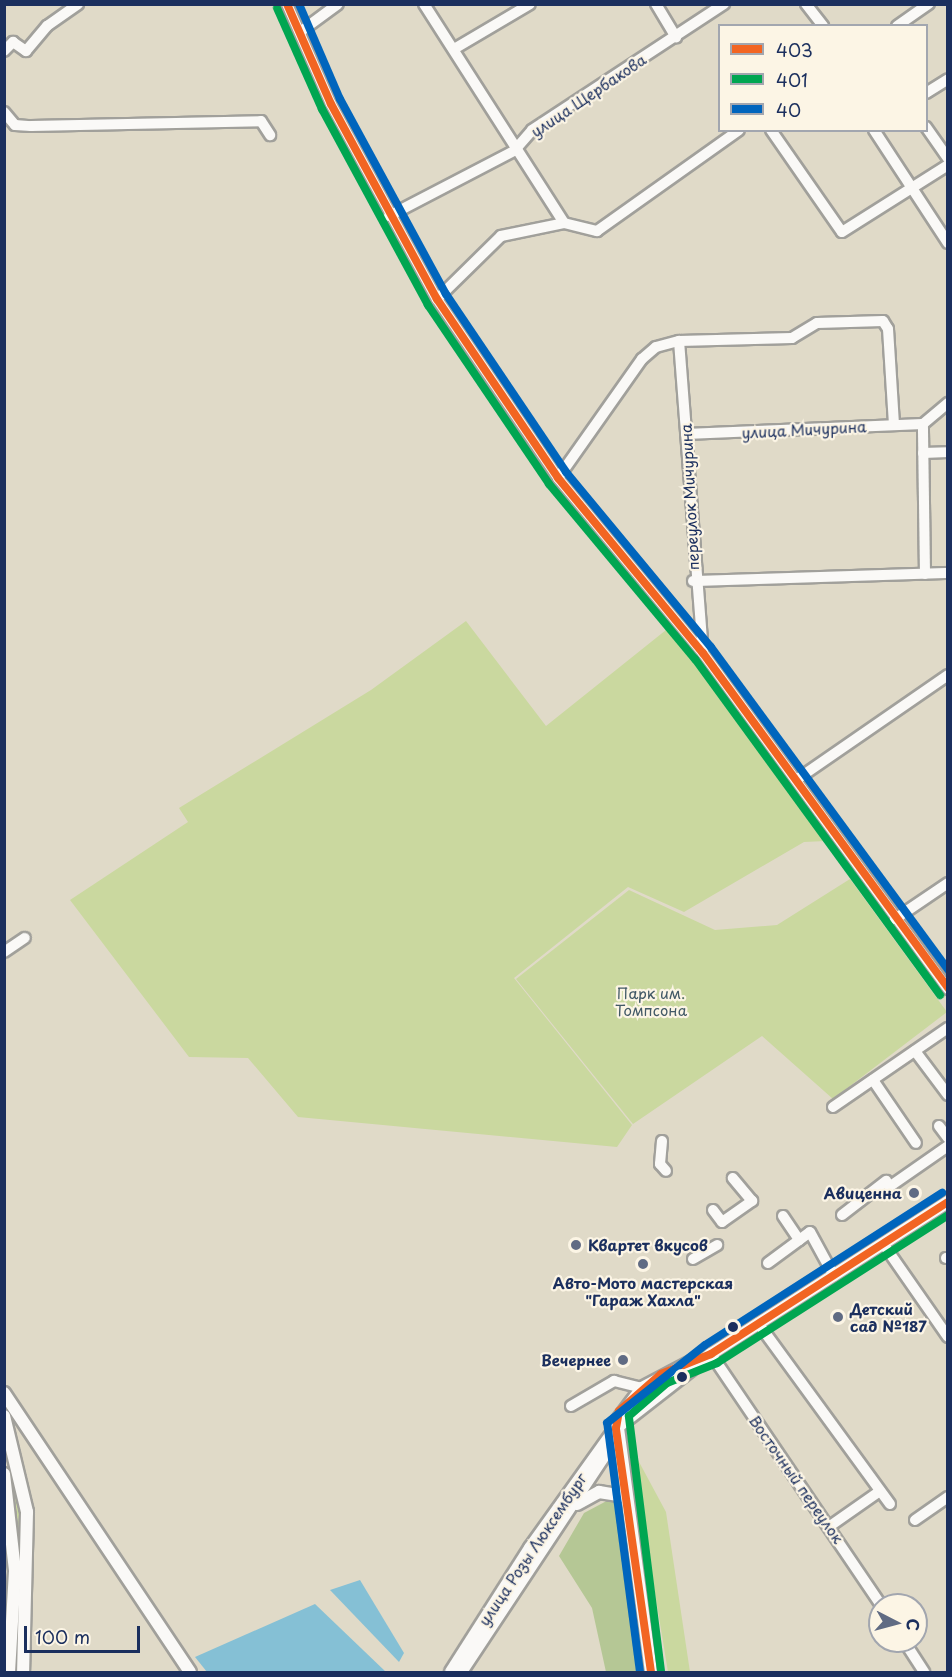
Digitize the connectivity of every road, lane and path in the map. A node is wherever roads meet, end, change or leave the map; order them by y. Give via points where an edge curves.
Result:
1 (78, 4) edge
2 (287, 4) edge
3 (338, 4) edge
4 (424, 4) edge
5 (530, 4) edge
6 (656, 4) edge
7 (724, 4) edge
8 (806, 4) edge
9 (929, 4) edge
10 (821, 24) edge
11 (900, 24) edge
12 (300, 32) junction
13 (676, 37) junction
14 (454, 49) junction
15 (4, 51) edge
16 (948, 79) edge
17 (928, 92) edge
18 (4, 112) edge
19 (928, 128) edge
20 (736, 132) edge
21 (772, 132) edge
22 (875, 132) edge
23 (270, 135) dead end
24 (514, 151) junction
25 (948, 158) edge
26 (948, 165) edge
27 (911, 190) junction
28 (388, 216) junction
29 (564, 223) junction
30 (948, 243) edge
31 (437, 299) junction
32 (679, 341) junction
33 (948, 403) edge
34 (923, 423) junction
35 (894, 425) junction
36 (686, 434) junction
37 (948, 452) edge
38 (923, 453) junction
39 (558, 478) junction
40 (948, 573) edge
41 (925, 574) junction
42 (693, 580) junction
43 (703, 653) junction
44 (948, 675) edge
45 (796, 780) junction
46 (948, 883) edge
47 (895, 919) junction
48 (25, 938) dead end
49 (4, 952) edge
50 (948, 989) edge
51 (948, 1028) edge
52 (915, 1051) junction
53 (873, 1080) junction
54 (948, 1095) edge
55 (833, 1107) dead end
56 (939, 1126) dead end
57 (948, 1138) edge
58 (662, 1141) dead end
59 (916, 1143) dead end
60 (948, 1146) edge
61 (666, 1171) dead end
62 (734, 1178) dead end
63 (948, 1202) edge
64 (713, 1210) dead end
65 (842, 1215) dead end
66 (783, 1216) dead end
67 (799, 1240) junction
68 (717, 1245) dead end
69 (884, 1245) junction
70 (693, 1259) dead end
71 (768, 1263) dead end
72 (834, 1276) junction
73 (758, 1323) junction
74 (948, 1337) edge
75 (711, 1354) junction
76 (642, 1388) junction
77 (4, 1393) edge
78 (571, 1406) dead end
79 (4, 1416) edge
80 (616, 1428) junction
81 (4, 1474) edge
82 (880, 1491) junction
83 (625, 1496) junction
84 (948, 1497) edge
85 (890, 1504) dead end
86 (574, 1506) junction
87 (915, 1520) dead end
88 (830, 1526) junction
89 (535, 1552) junction
90 (873, 1593) edge
91 (912, 1653) edge
92 (463, 1664) edge
93 (9, 1672) edge
94 (23, 1672) edge
95 (190, 1672) edge
96 (451, 1672) edge
97 (651, 1672) edge
98 (924, 1672) edge

1 - 15 street via 47,26 26,51 13,42
2 - 12 street
3 - 12 street
4 - 14 street
5 - 14 street
6 - 13 street
7 - 13 street, улица Щербакова
8 - 10 street
9 - 11 street
12 - 28 street
13 - 24 street, улица Щербакова via 532,130
14 - 24 street
16 - 17 street
18 - 23 street via 15,125 31,126 261,121
19 - 25 street
20 - 29 street via 597,231
21 - 27 street via 842,232
22 - 27 street
24 - 28 street, улица Щербакова
24 - 29 street
26 - 27 street
27 - 30 street
28 - 31 street
29 - 31 street via 501,236
31 - 39 street
32 - 35 street via 792,338 816,323 883,321 888,329
32 - 36 street, переулок Мичурина
32 - 39 street via 656,347 642,359
33 - 34 street
34 - 35 street, улица Мичурина
34 - 38 street
35 - 36 street, улица Мичурина
36 - 42 street, переулок Мичурина
37 - 38 street
38 - 41 street
39 - 43 street
40 - 41 street
41 - 42 street
42 - 43 street, переулок Мичурина
43 - 45 street
44 - 45 street
45 - 47 street
46 - 47 street
47 - 50 street
48 - 49 street
51 - 52 street
52 - 53 street
52 - 54 street
53 - 55 street
53 - 59 street
56 - 57 street
58 - 61 street via 660,1164
60 - 65 street
62 - 64 street via 752,1201 722,1222
63 - 69 main road, улица Розы Люксембург
66 - 67 street
67 - 71 street
67 - 72 street via 810,1232
68 - 70 street
69 - 72 main road, улица Розы Люксембург
69 - 74 street
72 - 73 main road, улица Розы Люксембург
73 - 75 main road, улица Розы Люксембург
73 - 82 street
75 - 76 main road
75 - 80 main road, улица Розы Люксембург
75 - 88 street, Восточный переулок
76 - 78 street via 614,1381
76 - 80 main road via 619,1411
77 - 95 main road
79 - 94 main road via 27,1512
80 - 83 main road
80 - 86 main road, улица Розы Люксембург
80 - 89 main road, улица Розы Люксембург
81 - 93 main road via 15,1571
82 - 85 street
82 - 88 street
83 - 86 main road via 599,1492
83 - 97 main road
84 - 87 street
86 - 89 main road, улица Розы Люксембург
88 - 90 street, Восточный переулок
89 - 92 main road, улица Розы Люксембург
91 - 98 street
92 - 96 main road, улица Розы Люксембург

